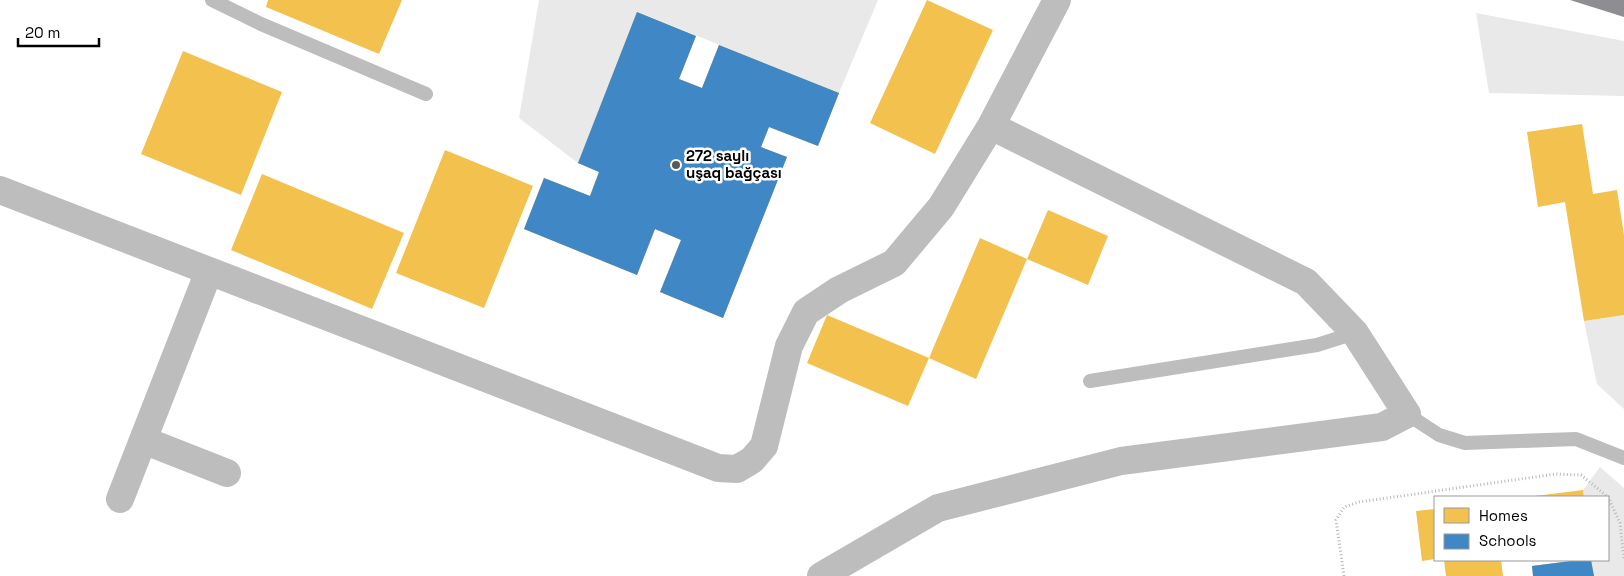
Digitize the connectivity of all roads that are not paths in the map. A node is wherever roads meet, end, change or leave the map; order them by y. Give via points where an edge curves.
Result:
1 (212, 0) edge
2 (1057, 0) edge
3 (426, 94) dead end
4 (991, 126) junction
5 (0, 190) edge
6 (209, 271) junction
7 (1355, 333) junction
8 (1090, 381) dead end
9 (1407, 414) junction
10 (143, 440) junction
11 (1624, 458) edge
12 (226, 473) dead end
13 (120, 499) dead end
14 (821, 576) edge

1 - 3 lane
2 - 4 street
4 - 6 street via 941,207 894,263 839,290 806,312 789,346 764,446 752,460 737,469 718,468
4 - 7 street via 1306,282
5 - 6 street
6 - 10 street
7 - 8 lane via 1317,345
7 - 9 street
9 - 11 lane via 1438,435 1465,443 1576,439
9 - 14 street via 1382,427 1121,460 938,508
10 - 12 street
10 - 13 street

